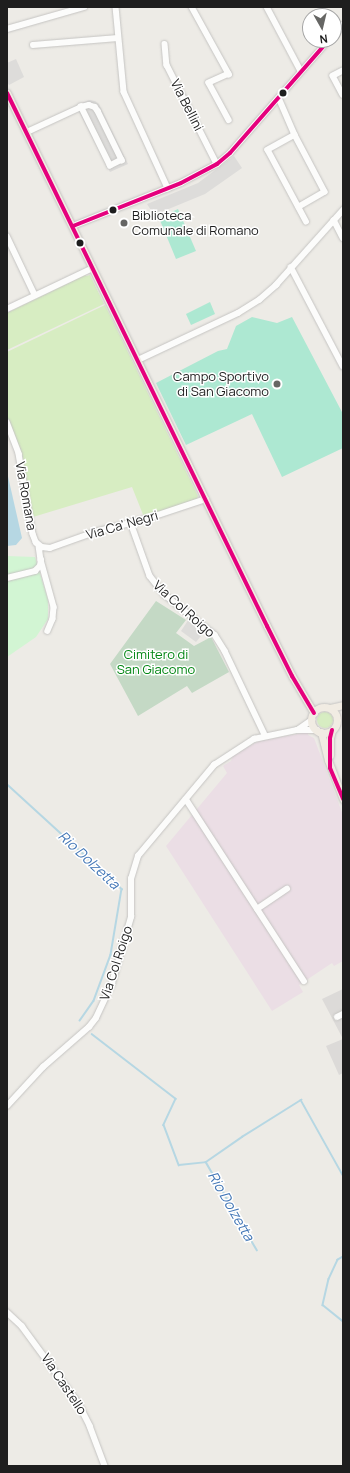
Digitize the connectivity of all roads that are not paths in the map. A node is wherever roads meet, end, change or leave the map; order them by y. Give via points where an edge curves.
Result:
1 (84, 7) edge
2 (116, 7) edge
3 (192, 7) edge
4 (267, 7) edge
5 (7, 29) edge
6 (118, 38) junction
7 (165, 44) dead end
8 (33, 45) dead end
9 (322, 48) edge
10 (301, 71) junction
11 (343, 71) edge
12 (7, 94) edge
13 (343, 95) edge
14 (279, 98) junction
15 (81, 107) junction
16 (229, 120) dead end
17 (27, 132) junction
18 (295, 135) junction
19 (217, 164) junction
20 (168, 188) junction
21 (299, 207) junction
22 (343, 210) edge
23 (334, 220) junction
24 (306, 221) dead end
25 (72, 226) junction
26 (7, 236) edge
27 (343, 238) edge
28 (291, 267) junction
29 (93, 268) junction
30 (36, 295) junction
31 (7, 309) edge
32 (138, 360) junction
33 (343, 366) edge
34 (7, 422) edge
35 (206, 499) junction
36 (131, 523) junction
37 (39, 546) junction
38 (41, 560) junction
39 (7, 578) edge
40 (48, 631) dead end
41 (294, 680) junction
42 (343, 705) edge
43 (327, 708) junction
44 (343, 714) edge
45 (313, 716) junction
46 (337, 721) junction
47 (299, 730) junction
48 (332, 730) junction
49 (319, 731) junction
50 (265, 735) junction
51 (330, 768) junction
52 (186, 799) junction
53 (343, 799) edge
54 (287, 889) dead end
55 (257, 909) junction
56 (304, 981) dead end
57 (7, 1106) edge
58 (7, 1312) edge
59 (105, 1466) edge

1 - 5 street
2 - 6 street
3 - 16 street via 229,74 210,82
4 - 10 street
6 - 8 street
6 - 20 street via 124,92
7 - 19 street, Via Bellini via 167,65
9 - 10 street
10 - 14 street
11 - 13 street via 333,76
12 - 17 main road
14 - 18 street
14 - 19 street
15 - 15 street via 110,166 122,160 98,110 89,105
15 - 17 street
17 - 25 main road
18 - 21 street via 325,192
18 - 21 street via 268,150
19 - 20 street
20 - 25 street
21 - 24 street
22 - 23 street
23 - 27 street
23 - 28 street
25 - 29 main road
26 - 30 street
28 - 32 street via 253,304
28 - 33 street
29 - 30 street
29 - 32 main road
30 - 31 street
32 - 35 main road
34 - 37 street, Via Romana via 19,454 33,534
35 - 36 street, Via Ca' Negri
35 - 41 main road
36 - 37 street, Via Ca' Negri via 113,526 50,548
36 - 50 street, Via Col Roigo via 150,576 165,595 214,635 225,651
37 - 38 street, Via Romana
38 - 39 street via 35,571
38 - 40 street, Via Romana via 54,607
41 - 43 main road via 314,701
41 - 45 main road
42 - 43 main road
43 - 45 main road
43 - 46 main road via 336,713
44 - 46 main road
45 - 47 street, Via Col Roigo
45 - 49 main road
46 - 48 main road
47 - 49 street, Via Col Roigo
47 - 50 street, Via Col Roigo
48 - 49 main road
48 - 51 main road
49 - 51 main road
50 - 52 street, Via Col Roigo via 254,739 214,765
51 - 53 main road
52 - 55 street
52 - 57 street, Via Col Roigo via 138,856 131,878 129,924 112,983 96,1018 43,1067
54 - 55 street
55 - 56 street
58 - 59 street, Via Castello via 22,1326 79,1404

